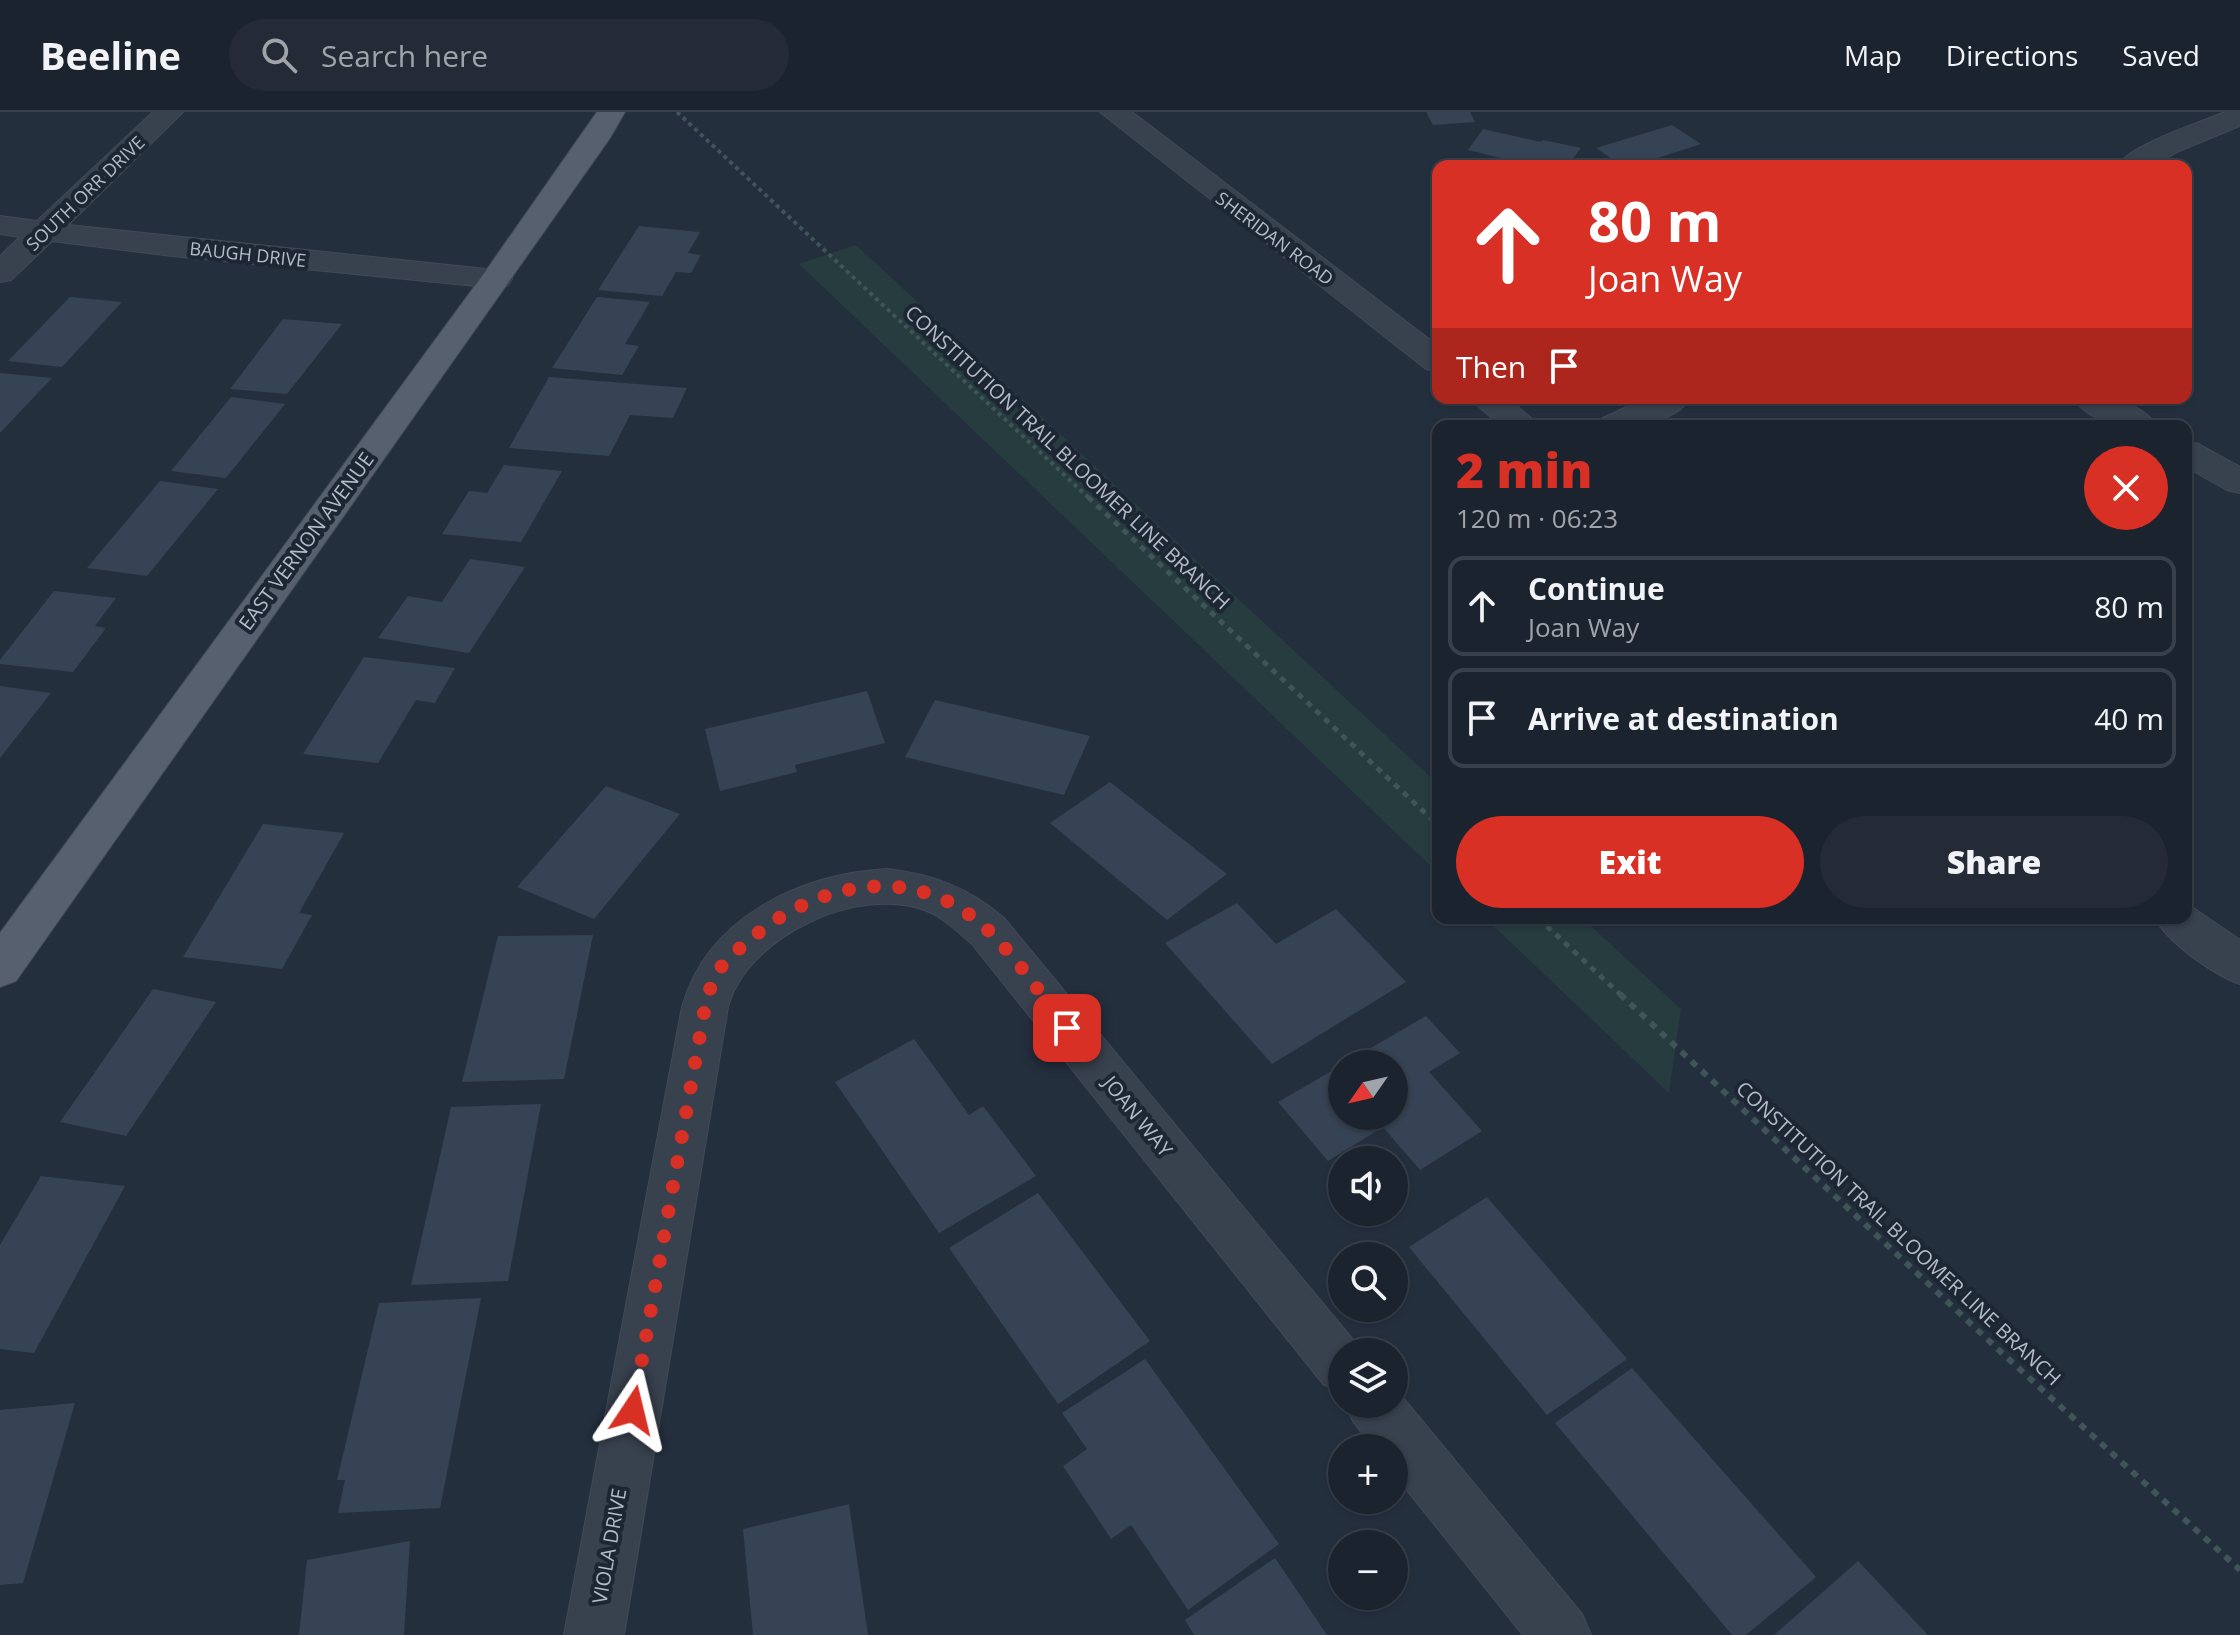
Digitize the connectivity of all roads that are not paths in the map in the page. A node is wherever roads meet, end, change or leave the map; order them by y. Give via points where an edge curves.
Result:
1 (169, 112) edge
2 (611, 112) edge
3 (1114, 112) edge
4 (2240, 116) edge
5 (2143, 160) edge
6 (0, 225) edge
7 (46, 231) junction
8 (0, 273) edge
9 (496, 279) junction
10 (1432, 357) edge
11 (1494, 404) edge
12 (1661, 404) edge
13 (2101, 404) edge
14 (1515, 420) edge
15 (1628, 420) edge
16 (2129, 420) edge
17 (2192, 455) edge
18 (2240, 482) edge
19 (868, 887) joint
20 (2185, 924) edge
21 (2240, 965) edge
22 (0, 968) edge
23 (1328, 1349) edge
24 (1384, 1418) edge
25 (594, 1635) edge
26 (1561, 1635) edge

1 - 7 street, SOUTH ORR DRIVE
2 - 9 main road, EAST VERNON AVENUE
3 - 10 street, SHERIDAN ROAD
4 - 5 street
6 - 7 street, BAUGH DRIVE
7 - 8 street, SOUTH ORR DRIVE
7 - 9 street, BAUGH DRIVE
9 - 22 main road, EAST VERNON AVENUE
11 - 14 street
12 - 15 street
13 - 16 street
17 - 18 street
19 - 23 street, JOAN WAY via 908,888 939,896 988,931
19 - 25 street, VIOLA DRIVE via 817,897 788,911 733,954 715,976 705,1007
20 - 21 street
24 - 26 street

